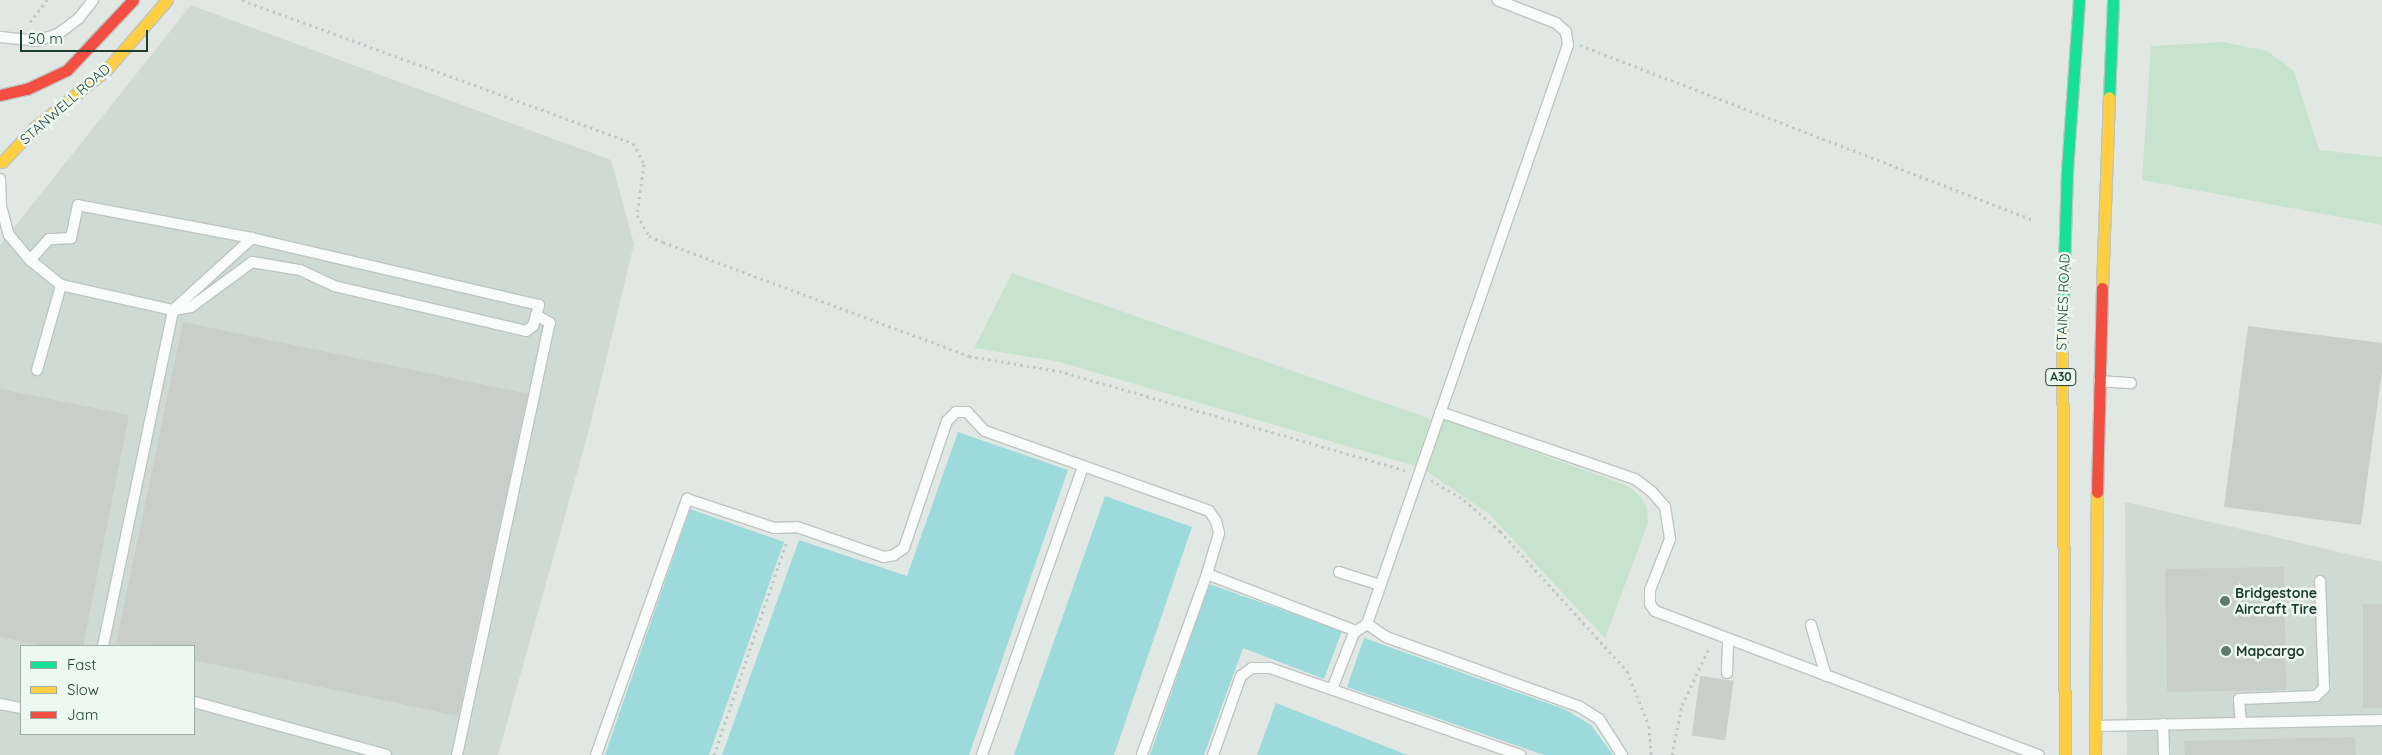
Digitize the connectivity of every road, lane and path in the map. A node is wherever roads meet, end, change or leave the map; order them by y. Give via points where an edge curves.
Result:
1 (47, 0) edge
2 (93, 0) edge
3 (133, 0) edge
4 (168, 0) edge
5 (242, 0) edge
6 (1497, 0) edge
7 (2079, 0) edge
8 (2113, 0) edge
9 (30, 22) dead end
10 (0, 37) edge
11 (1568, 41) junction
12 (0, 95) edge
13 (2, 141) dead end
14 (1, 168) edge
15 (0, 179) edge
16 (2032, 218) dead end
17 (4, 234) edge
18 (252, 238) junction
19 (30, 260) junction
20 (61, 285) junction
21 (173, 310) junction
22 (536, 315) junction
23 (37, 370) dead end
24 (2098, 381) junction
25 (2132, 383) dead end
26 (1440, 412) junction
27 (1083, 466) junction
28 (1418, 474) junction
29 (792, 528) junction
30 (1339, 572) dead end
31 (1207, 574) junction
32 (2320, 581) dead end
33 (1380, 585) junction
34 (1367, 624) junction
35 (1811, 625) dead end
36 (1356, 631) junction
37 (1716, 634) junction
38 (1728, 639) junction
39 (103, 645) edge
40 (1727, 673) dead end
41 (1826, 676) junction
42 (1332, 689) junction
43 (195, 702) edge
44 (0, 704) edge
45 (20, 708) edge
46 (2382, 720) edge
47 (2240, 723) junction
48 (2163, 724) junction
49 (2095, 726) junction
50 (386, 755) edge
51 (457, 755) edge
52 (596, 755) edge
53 (714, 755) edge
54 (982, 755) edge
55 (1142, 755) edge
56 (1214, 755) edge
57 (1520, 755) edge
58 (1622, 755) edge
59 (1651, 755) edge
60 (1672, 755) edge
61 (2039, 755) edge
62 (2065, 755) edge
63 (2095, 755) edge
64 (2164, 755) edge

1 - 9 path
2 - 10 lane via 80,18 58,34 36,40
3 - 12 main road, STANWELL ROAD via 67,70 27,89
4 - 14 main road, STANWELL ROAD via 107,68 34,128
5 - 28 path via 633,142 644,164 637,215 649,236 663,242 969,356 1058,371
6 - 11 lane via 1556,22 1566,32
7 - 62 main road, STAINES ROAD / A30 via 2068,171 2060,404
8 - 24 main road
11 - 16 path via 1756,109
11 - 26 lane
13 - 14 main road
15 - 17 lane
17 - 19 lane
18 - 19 lane via 78,205 71,238 49,239
18 - 21 lane
18 - 22 lane via 539,306
19 - 20 lane
20 - 21 lane
20 - 23 lane
21 - 22 lane via 191,307 252,262 300,270 334,286 526,331 533,326
21 - 39 lane
22 - 51 lane via 550,323
24 - 25 lane
24 - 49 main road
26 - 28 lane
26 - 37 lane via 1635,479 1652,492 1665,507 1670,539 1650,590 1650,604 1655,611
27 - 29 lane via 985,431 967,412 956,412 947,421 904,548 899,552 884,557
27 - 31 lane via 1209,511 1219,533
27 - 54 lane
28 - 33 lane
28 - 59 path via 1464,500 1500,531 1603,642 1627,671 1640,696 1649,726
29 - 52 lane via 774,528 687,499
29 - 53 path
30 - 33 lane
31 - 36 lane
31 - 55 lane
32 - 47 lane via 2324,688 2316,696 2239,699
33 - 34 lane
34 - 36 lane
34 - 58 lane via 1386,637 1580,707 1600,719
35 - 41 lane
36 - 42 lane
37 - 38 lane
37 - 60 path via 1682,705
38 - 40 lane
38 - 41 lane
41 - 61 lane
42 - 56 lane via 1270,668 1252,668 1241,676
42 - 57 lane
43 - 50 lane
44 - 45 lane
46 - 47 lane
47 - 48 lane
48 - 49 lane
48 - 64 lane
49 - 63 main road

